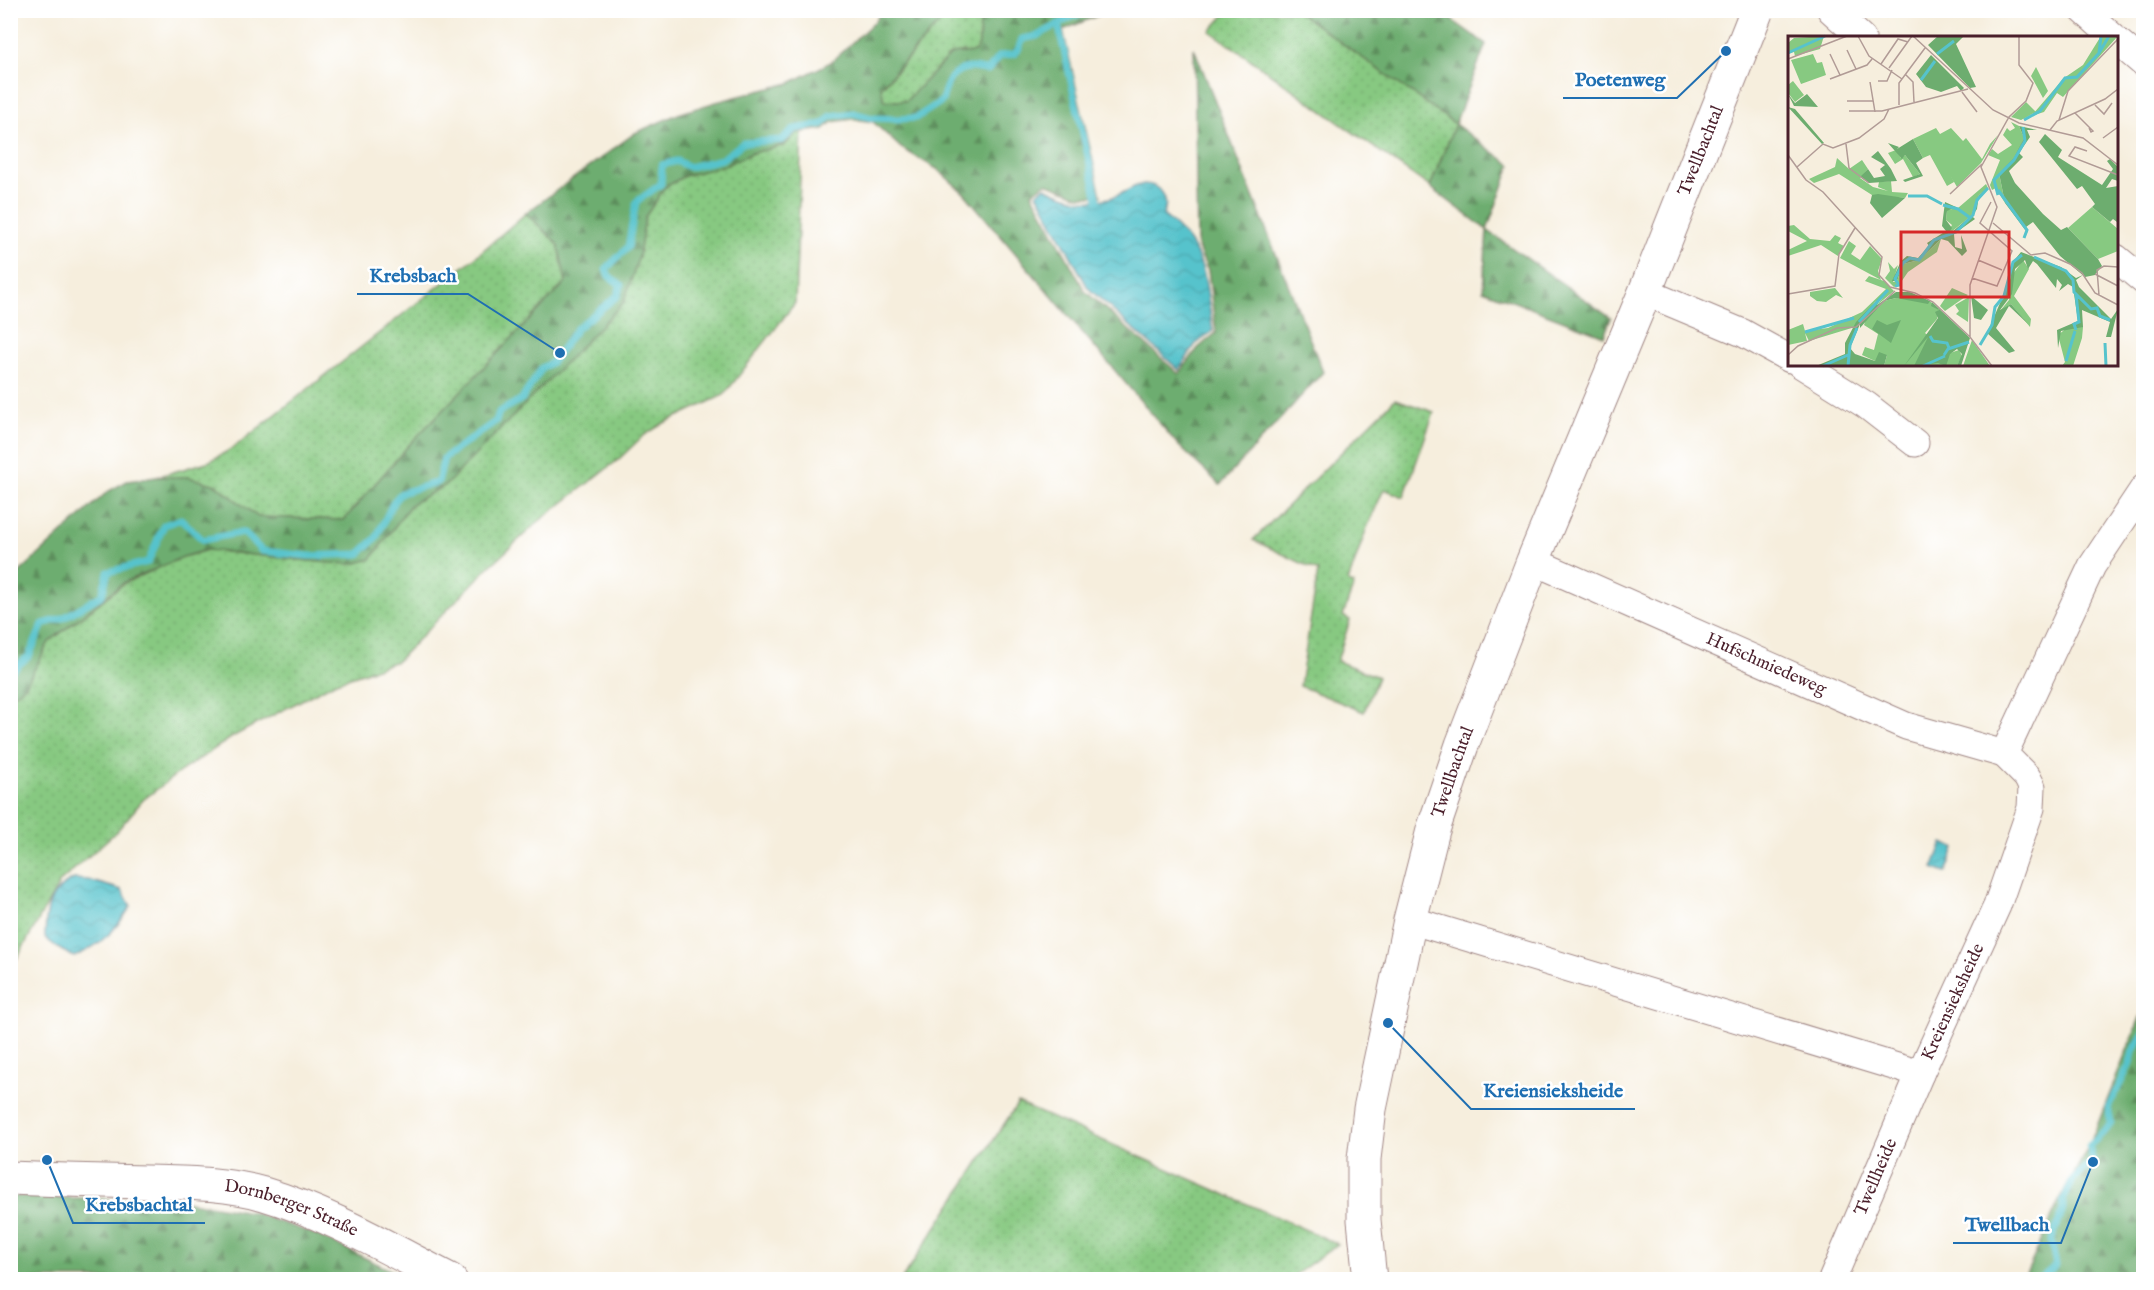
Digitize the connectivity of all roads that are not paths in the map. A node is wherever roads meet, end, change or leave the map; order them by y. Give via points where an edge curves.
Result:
1 (1756, 10) edge
2 (1831, 10) edge
3 (2083, 10) edge
4 (1860, 36) edge
5 (2112, 36) edge
6 (2118, 42) edge
7 (2144, 64) edge
8 (2118, 260) edge
9 (2144, 281) edge
10 (1645, 292) junction
11 (1788, 358) edge
12 (1803, 366) edge
13 (1915, 443) dead end
14 (2144, 488) edge
15 (1533, 561) junction
16 (2004, 754) junction
17 (1410, 920) junction
18 (1920, 1074) junction
19 (10, 1178) edge
20 (450, 1280) edge
21 (1370, 1280) edge
22 (1832, 1280) edge

1 - 10 street, Twellbachtal
2 - 4 street
3 - 5 street
6 - 7 street
8 - 9 street
10 - 11 street via 1743,333
10 - 15 street, Twellbachtal
12 - 13 street via 1866,405
14 - 16 street via 2092,566
15 - 16 street, Hufschmiedeweg via 1905,726
15 - 17 street, Twellbachtal via 1444,796
16 - 18 street, Kreiensieksheide via 2027,777 2032,788 2031,808 1997,906
17 - 18 street, Kreiensieksheide
17 - 21 street, Twellbachtal via 1370,1109 1364,1159 1364,1220
18 - 22 street, Twellheide
19 - 20 street, Dornberger Straße via 238,1188 288,1202

